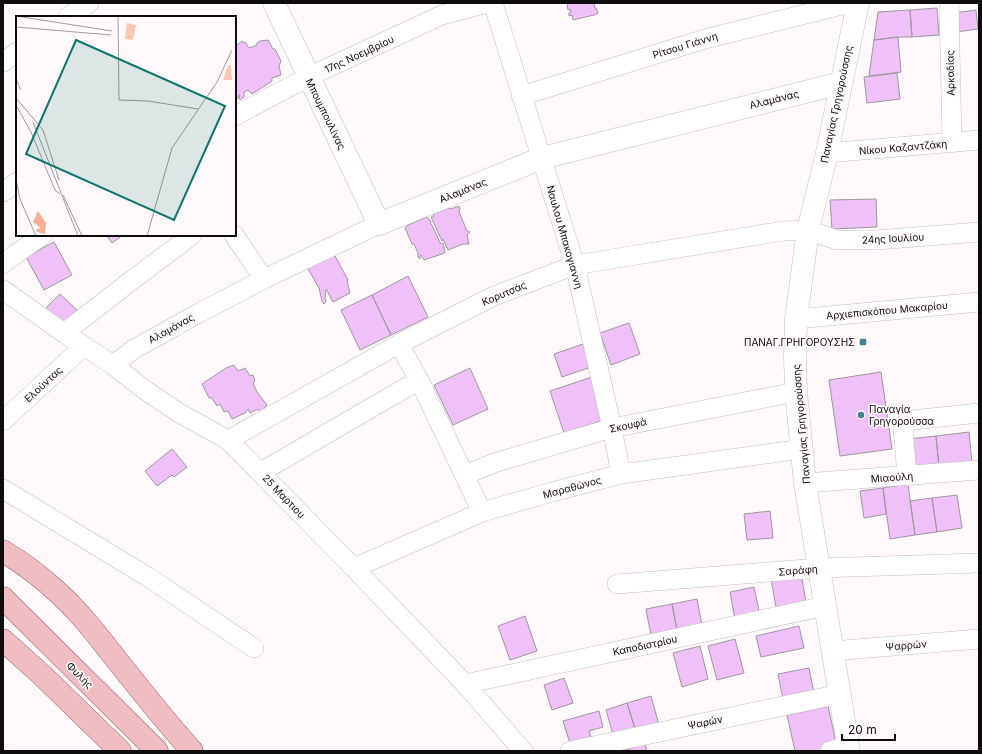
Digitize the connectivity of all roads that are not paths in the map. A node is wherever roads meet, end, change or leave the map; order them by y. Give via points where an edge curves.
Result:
1 (274, 3) edge
2 (487, 3) edge
3 (493, 3) edge
4 (850, 3) edge
5 (858, 3) edge
6 (949, 3) edge
7 (16, 53) edge
8 (3, 62) edge
9 (308, 77) junction
10 (841, 83) junction
11 (521, 96) junction
12 (236, 115) edge
13 (979, 140) edge
14 (952, 143) junction
15 (827, 153) junction
16 (542, 158) junction
17 (16, 183) edge
18 (3, 192) edge
19 (379, 224) junction
20 (808, 230) junction
21 (979, 232) edge
22 (42, 236) edge
23 (191, 236) edge
24 (235, 236) edge
25 (3, 264) edge
26 (575, 265) junction
27 (264, 279) junction
28 (3, 291) edge
29 (979, 302) edge
30 (796, 319) junction
31 (64, 334) junction
32 (399, 344) junction
33 (84, 346) junction
34 (113, 366) junction
35 (419, 380) junction
36 (796, 392) junction
37 (979, 413) edge
38 (3, 421) edge
39 (612, 428) junction
40 (228, 440) junction
41 (802, 449) junction
42 (979, 470) edge
43 (261, 472) junction
44 (621, 474) junction
45 (465, 475) junction
46 (907, 476) junction
47 (805, 483) junction
48 (3, 489) edge
49 (482, 512) junction
50 (3, 551) edge
51 (979, 563) edge
52 (354, 568) junction
53 (819, 568) junction
54 (617, 584) dead end
55 (3, 598) edge
56 (826, 606) junction
57 (979, 639) edge
58 (3, 640) edge
59 (254, 648) dead end
60 (832, 651) junction
61 (465, 684) junction
62 (840, 694) junction
63 (843, 749) edge
64 (120, 751) edge
65 (157, 751) edge
66 (192, 751) edge
67 (523, 751) edge
68 (570, 751) edge

1 - 9 street, Μπουμπουλίνας
2 - 9 street, 17ης Νοεμβρίου via 442,15
3 - 11 street, Ναυλου Μπακογιαννη
4 - 11 street, Ρίτσου Γιάννη via 705,38
5 - 10 street, Παναγίας Γρηγορούσσης
6 - 14 street, Αρκαδίας
7 - 8 street
9 - 12 street, 17ης Νοεμβρίου
9 - 19 street, Μπουμπουλίνας
10 - 15 street, Παναγίας Γρηγορούσσης
10 - 16 street, Αλαμάνας
11 - 16 street, Ναυλου Μπακογιαννη
13 - 14 street, Νίκου Καζαντζάκη
14 - 15 street, Νίκου Καζαντζάκη
15 - 20 street, Παναγίας Γρηγορούσσης
16 - 19 street, Αλαμάνας
16 - 26 street, Ναυλου Μπακογιαννη
17 - 18 street
19 - 27 street, Αλαμάνας
20 - 21 street, 24ης Ιουλίου via 837,240 876,240
20 - 26 street, Κορυτσάς via 783,231
20 - 30 street, Παναγίας Γρηγορούσσης
22 - 25 street
23 - 31 street
24 - 27 street
26 - 32 street, Κορυτσάς via 494,296
26 - 39 street, Ναυλου Μπακογιαννη
27 - 34 street, Αλαμάνας via 134,349
28 - 31 street, 25 Μαρτιου
29 - 30 street, Αρχιεπισκόπου Μακαρίου
30 - 36 street, Παναγίας Γρηγορούσσης
31 - 33 street, 25 Μαρτιου
32 - 35 street
32 - 40 street, Κορυτσάς
33 - 34 street, 25 Μαρτιου
33 - 38 street, Ελούντας
34 - 40 street, 25 Μαρτιου via 179,412
35 - 43 street
35 - 45 street
36 - 39 street, Σκουφά
36 - 41 street, Παναγίας Γρηγορούσσης
37 - 46 street via 912,420 906,423 903,428
39 - 44 street, Ναυλου Μπακογιαννη
39 - 45 street, Σκουφά via 494,463
40 - 43 street, 25 Μαρτιου
41 - 44 street, Μαραθώνος
41 - 47 street, Παναγίας Γρηγορούσσης
42 - 46 street, Μιαούλη
43 - 52 street, 25 Μαρτιου
44 - 49 street, Μαραθώνος
45 - 49 street
46 - 47 street, Μιαούλη
47 - 53 street, Παναγίας Γρηγορούσσης
48 - 59 street via 148,577
49 - 52 street, Μαραθώνος
50 - 66 main road via 38,575 75,610
51 - 53 street, Σαράφη
52 - 61 street, 25 Μαρτιου
53 - 54 street, Σαράφη
53 - 56 street, Παναγίας Γρηγορούσσης
55 - 65 main road, Φυλής
56 - 60 street, Παναγίας Γρηγορούσσης
56 - 61 street, Καποδιστρίου
57 - 60 street, Ψαρρών
58 - 64 main road
60 - 62 street, Παναγίας Γρηγορούσσης
61 - 67 street, 25 Μαρτιου
62 - 63 street, Παναγίας Γρηγορούσσης
62 - 68 street, Ψαρών

